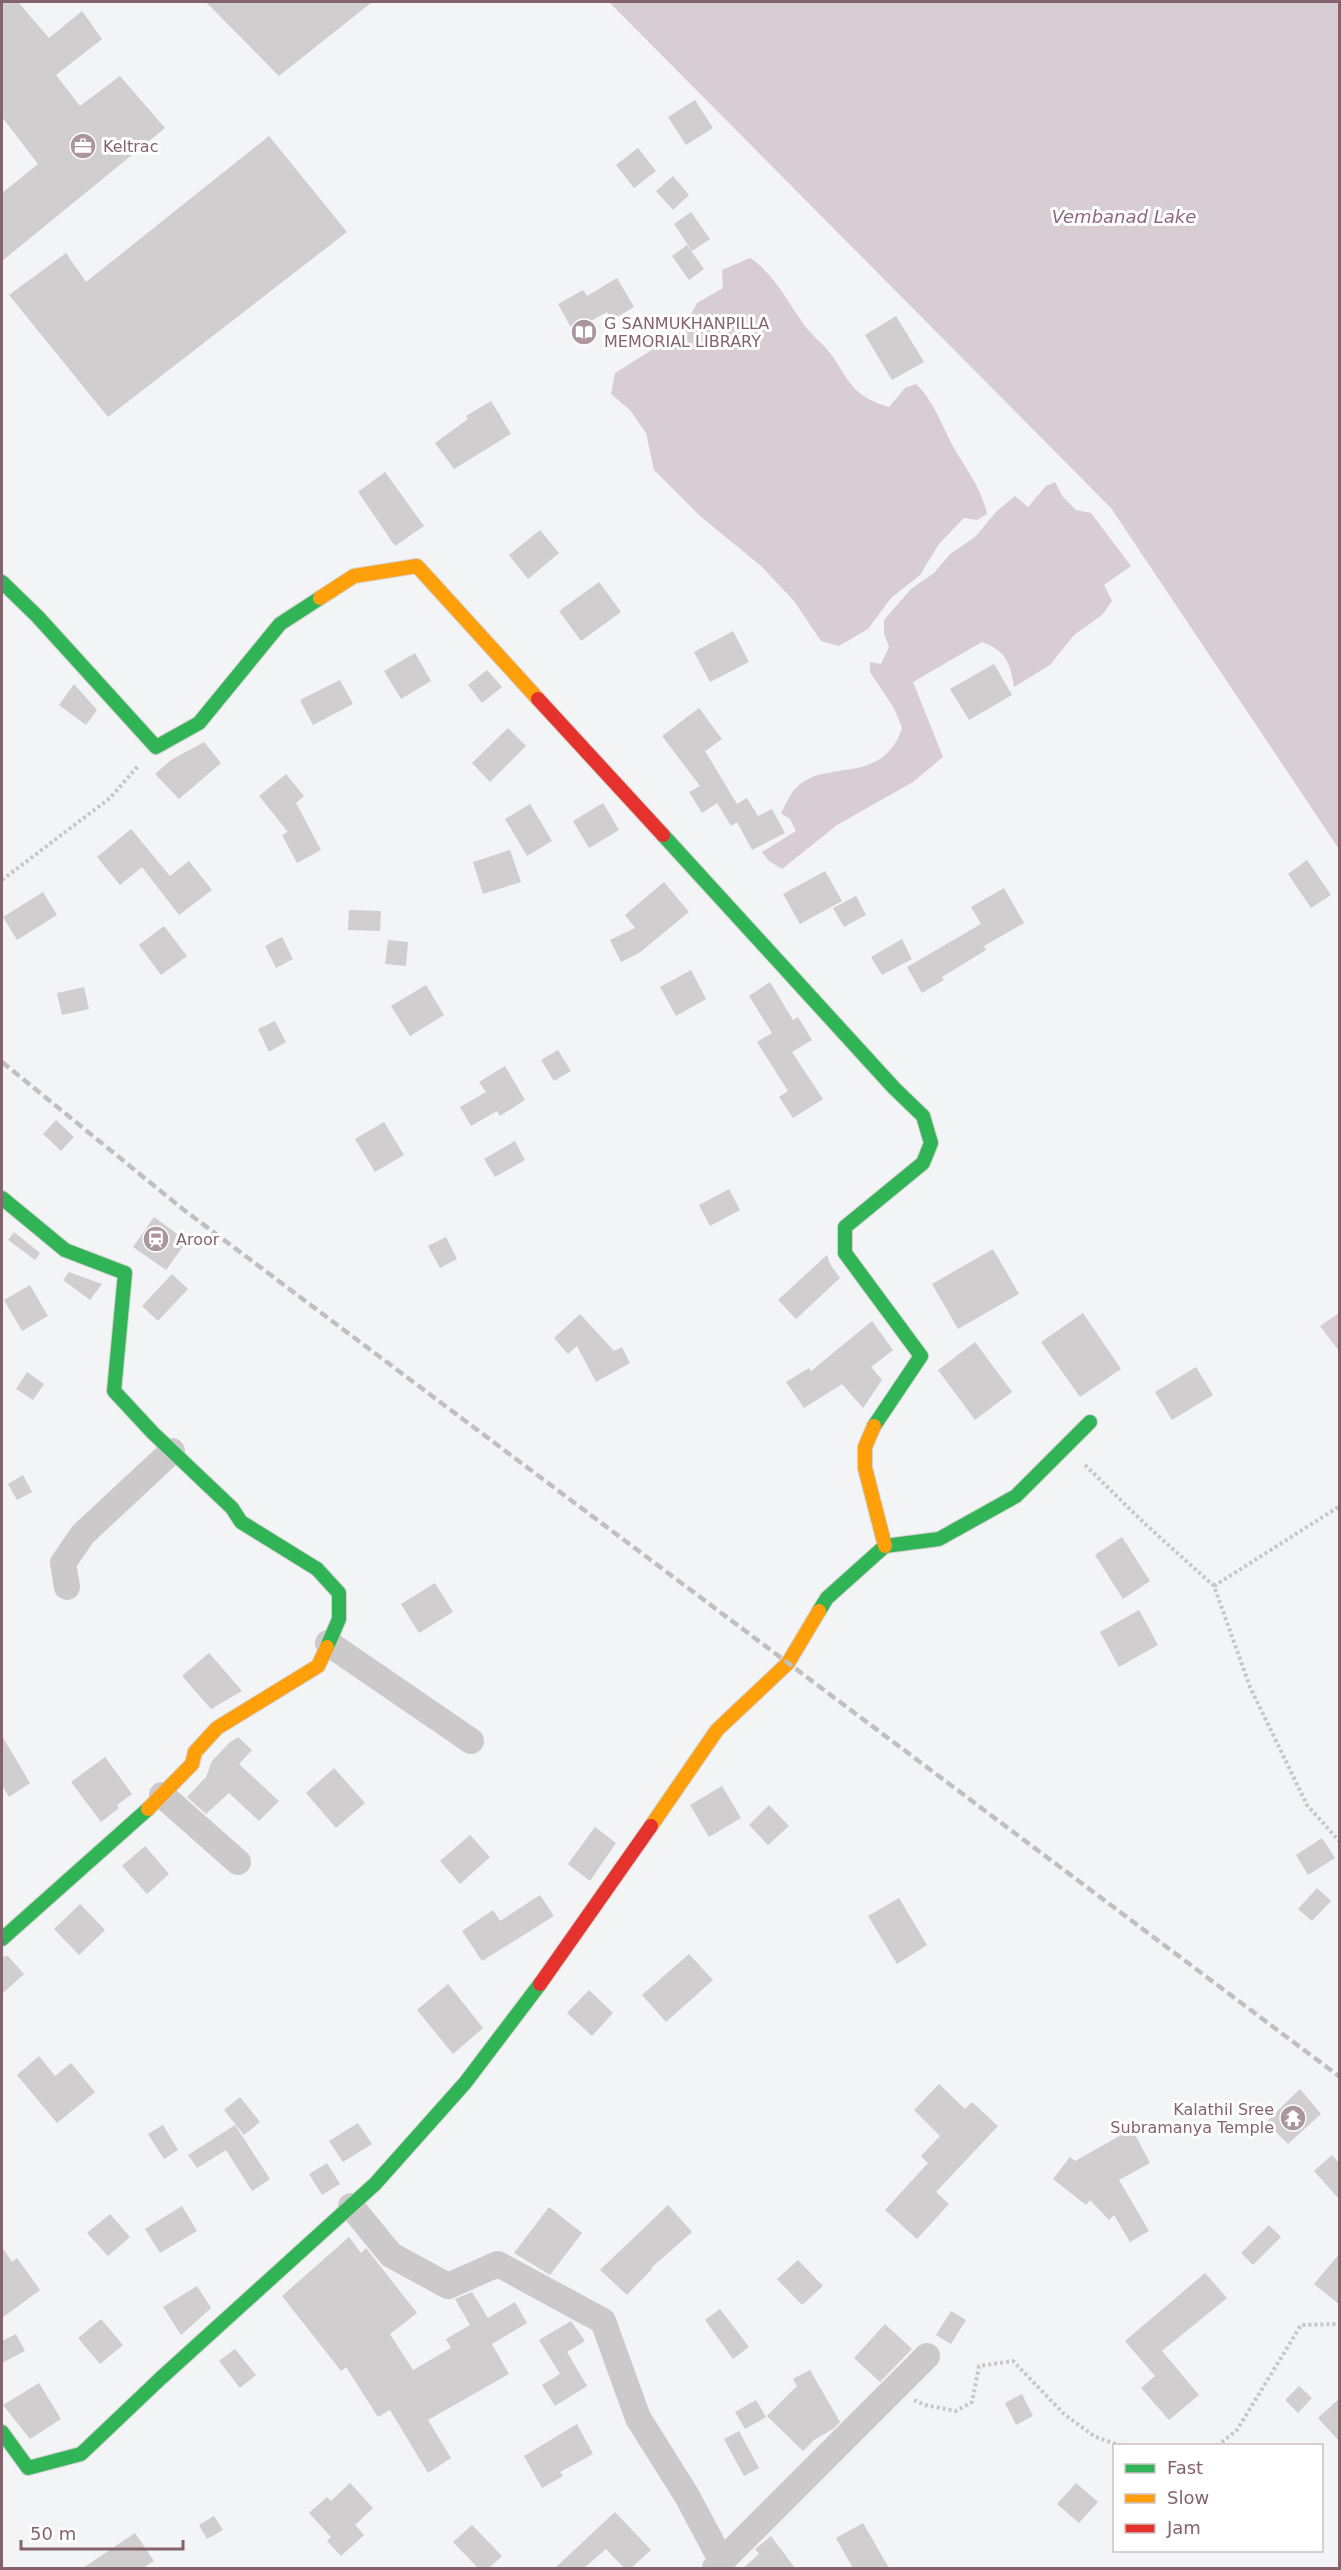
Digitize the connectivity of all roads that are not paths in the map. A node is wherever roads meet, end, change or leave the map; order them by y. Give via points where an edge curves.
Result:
1 (2, 582) edge
2 (2, 1197) edge
3 (1090, 1422) dead end
4 (172, 1451) junction
5 (885, 1546) junction
6 (67, 1587) dead end
7 (328, 1643) junction
8 (471, 1741) dead end
9 (162, 1795) junction
10 (238, 1862) dead end
11 (2, 1939) edge
12 (351, 2206) junction
13 (927, 2356) dead end
14 (2, 2432) edge
15 (718, 2565) edge

1 - 5 street via 156,747 199,723 280,624 354,576 417,566 747,930 923,1116 931,1143 923,1163 845,1227 844,1252 921,1356 877,1420 864,1448 869,1494
2 - 4 street via 65,1250 125,1273 114,1391
3 - 5 street via 1016,1496 939,1539
4 - 6 street via 83,1534 63,1563
4 - 7 street via 232,1508 241,1522 317,1569 339,1593 339,1619
5 - 12 street via 827,1598 788,1664 717,1730 568,1946 465,2083
7 - 8 street
7 - 9 street via 318,1666 217,1728 195,1752 192,1764
9 - 10 street
9 - 11 street
12 - 14 street via 81,2454 28,2468
12 - 15 street via 392,2255 448,2286 498,2264 603,2321 638,2418 687,2496
13 - 15 street

